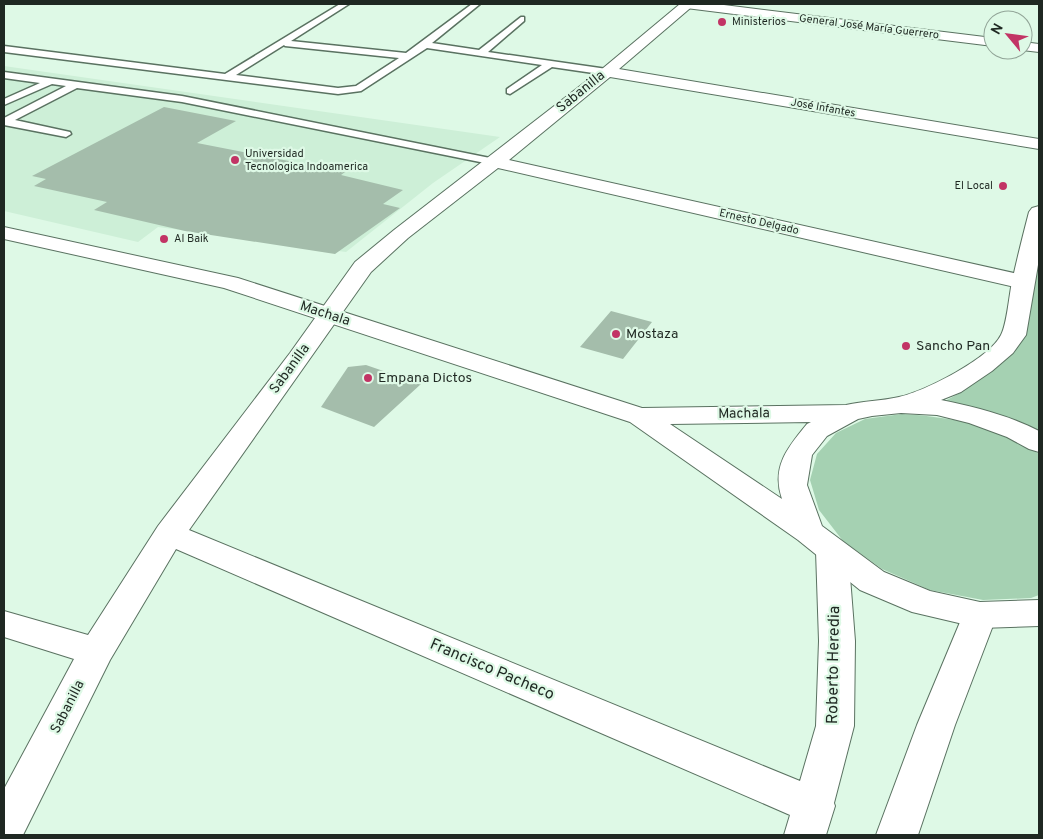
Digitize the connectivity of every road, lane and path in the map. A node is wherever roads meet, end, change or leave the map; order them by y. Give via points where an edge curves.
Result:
1 (345, 4) edge
2 (476, 4) edge
3 (687, 4) edge
4 (520, 19) dead end
5 (983, 41) edge
6 (285, 43) junction
7 (424, 45) junction
8 (4, 49) edge
9 (481, 53) junction
10 (407, 56) junction
11 (551, 63) junction
12 (607, 72) junction
13 (4, 75) edge
14 (227, 77) junction
15 (50, 82) junction
16 (76, 85) junction
17 (510, 91) dead end
18 (4, 102) edge
19 (4, 121) edge
20 (66, 134) dead end
21 (1039, 144) edge
22 (496, 162) junction
23 (1039, 212) edge
24 (4, 233) edge
25 (1023, 282) junction
26 (328, 316) junction
27 (901, 406) junction
28 (849, 413) junction
29 (640, 416) junction
30 (1039, 443) edge
31 (169, 534) junction
32 (820, 541) junction
33 (1039, 613) edge
34 (980, 615) junction
35 (4, 624) edge
36 (96, 652) junction
37 (810, 821) edge
38 (4, 830) edge
39 (897, 835) edge

1 - 6 lane
2 - 7 lane
3 - 5 street, General José María Guerrero
3 - 12 street, Sabanilla
4 - 9 lane
6 - 10 lane
6 - 14 lane
7 - 9 lane
7 - 10 lane
8 - 14 lane
9 - 11 lane
10 - 14 lane via 358,89 349,91
11 - 12 lane
11 - 17 lane
12 - 21 street, José Infantes
12 - 22 street, Sabanilla
13 - 15 lane
15 - 16 lane
15 - 18 lane
16 - 19 lane
16 - 22 lane via 182,99
19 - 20 lane
22 - 25 street, Ernesto Delgado
22 - 26 street, Sabanilla via 400,234 363,267
23 - 25 street
24 - 26 street, Machala via 230,283
25 - 27 street via 1014,335 1004,348 952,386
26 - 29 street, Machala
26 - 31 street, Sabanilla
27 - 28 street
27 - 30 street via 938,408 977,416
28 - 29 street, Machala
28 - 32 street, Roberto Heredia via 817,430 798,454 792,485
29 - 32 street, Machala
31 - 36 street, Sabanilla
31 - 37 street, Francisco Pacheco
32 - 34 street, Machala via 872,580 924,603
32 - 37 street, Roberto Heredia via 837,641 834,726
33 - 34 street, Machala
34 - 39 street via 949,689
35 - 36 street
36 - 38 street, Sabanilla

